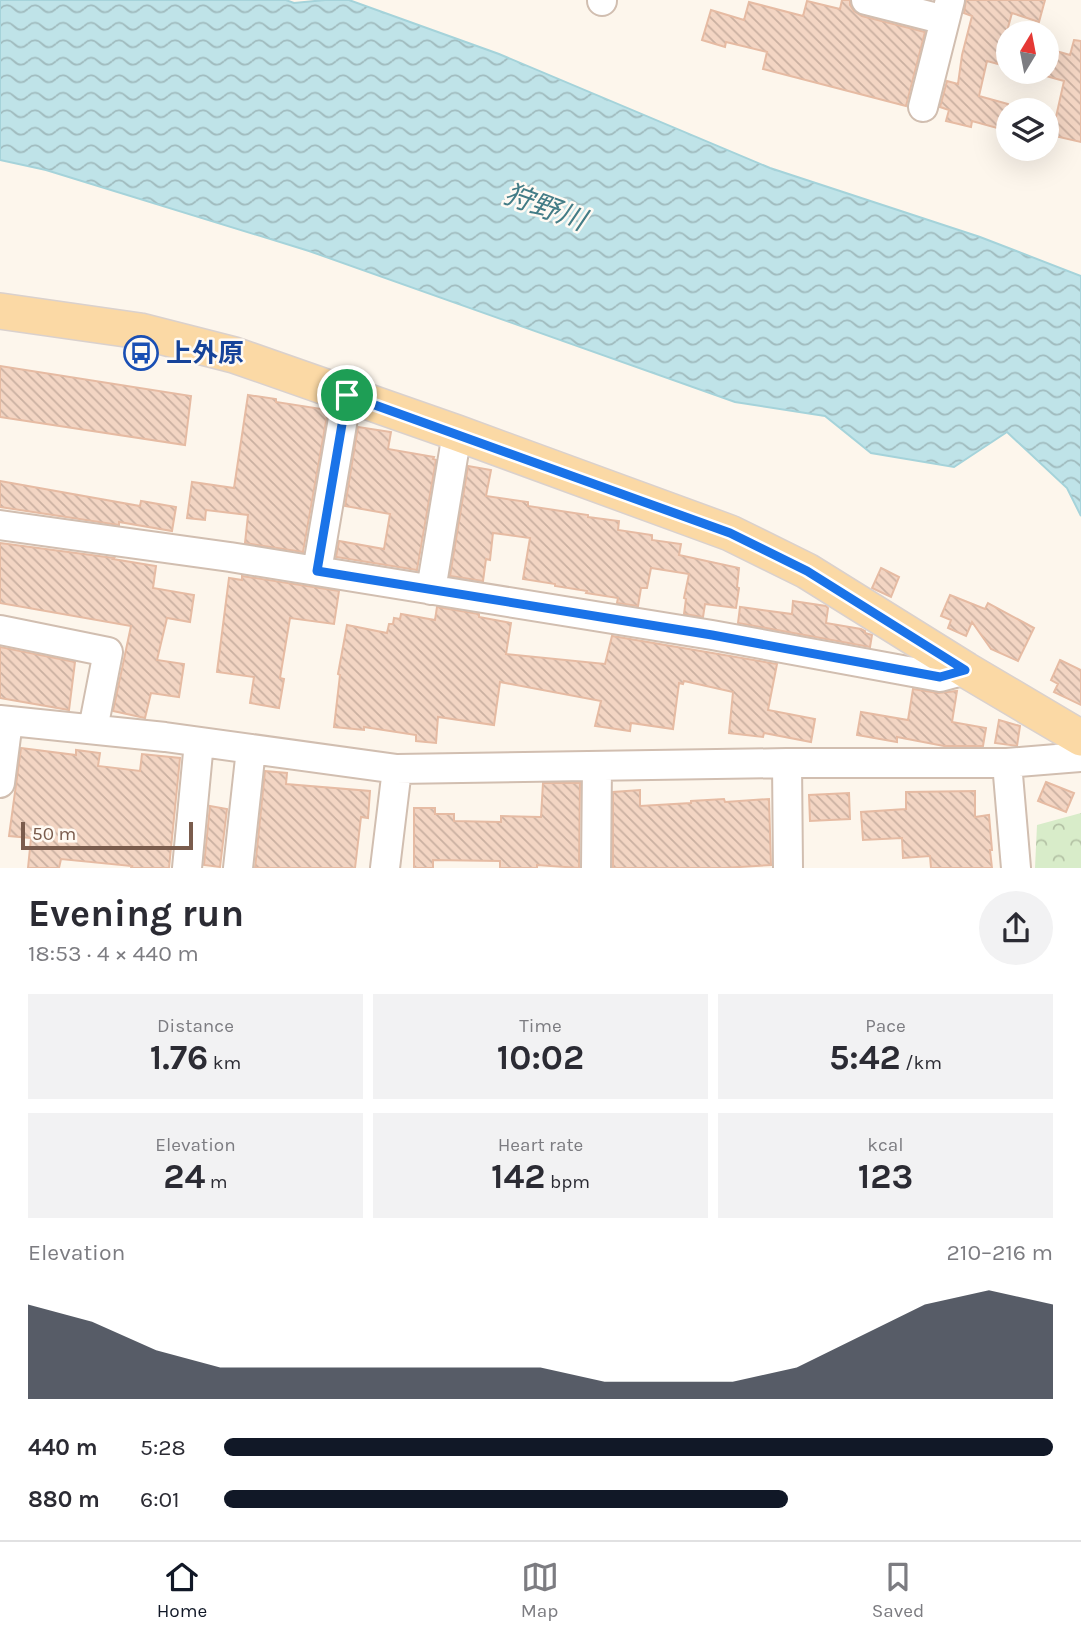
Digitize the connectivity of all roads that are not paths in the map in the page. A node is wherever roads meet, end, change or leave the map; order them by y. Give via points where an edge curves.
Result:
1 (866, 0) edge
2 (947, 10) edge
3 (923, 107) dead end
4 (0, 311) edge
5 (347, 395) junction
6 (457, 433) junction
7 (0, 525) edge
8 (317, 571) junction
9 (431, 590) junction
10 (0, 630) edge
11 (965, 670) junction
12 (4, 720) edge
13 (93, 729) junction
14 (1081, 738) edge
15 (199, 741) junction
16 (251, 749) junction
17 (1081, 757) edge
18 (787, 763) junction
19 (1007, 763) junction
20 (597, 766) junction
21 (397, 769) junction
22 (0, 783) edge
23 (187, 868) edge
24 (238, 868) edge
25 (385, 868) edge
26 (596, 868) edge
27 (788, 868) edge
28 (1016, 868) edge

1 - 2 street
2 - 3 street
4 - 5 main road via 139,331 234,355
5 - 6 main road
5 - 8 street
6 - 9 street
6 - 11 main road via 730,533 807,571
7 - 8 street
8 - 9 street
9 - 11 street via 940,677
10 - 13 street via 108,652
11 - 14 main road
12 - 13 street
12 - 22 street
13 - 15 street
15 - 16 street
15 - 23 street
16 - 21 street
16 - 24 street
17 - 19 street
18 - 19 street
18 - 20 street
18 - 27 street
19 - 28 street
20 - 21 street
20 - 26 street
21 - 25 street

